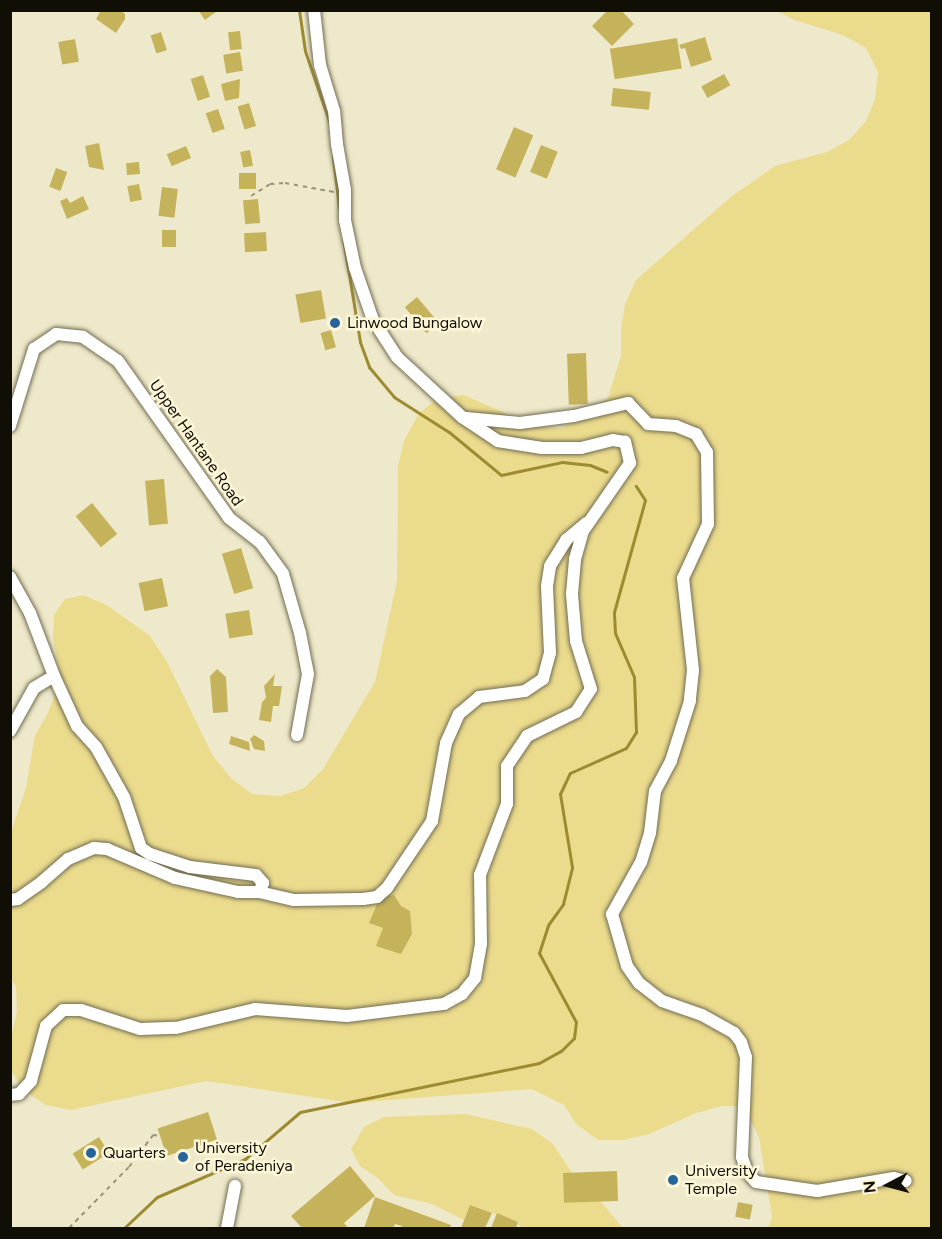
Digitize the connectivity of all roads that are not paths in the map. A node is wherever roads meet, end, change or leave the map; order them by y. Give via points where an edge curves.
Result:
1 (314, 10) edge
2 (462, 417) junction
3 (10, 426) edge
4 (592, 518) junction
5 (10, 577) edge
6 (54, 676) junction
7 (10, 731) edge
8 (297, 735) dead end
9 (259, 892) junction
10 (10, 900) edge
11 (10, 1095) edge
12 (906, 1182) dead end
13 (236, 1186) dead end
14 (228, 1228) edge

1 - 2 street via 320,64 334,111 352,258 373,320 397,357
2 - 4 street via 498,441 542,448 624,442 630,463
2 - 12 street via 520,423 628,403 648,424 676,426 696,434 707,452 708,524 682,578 693,670 690,701 671,761 655,791 650,833 641,862 612,914 627,966 639,983 663,1000 734,1033 741,1042 746,1057 742,1157 756,1182 817,1191 894,1178
3 - 8 street, Upper Hantane Road via 34,350 56,334 83,338 118,361 229,518 260,542 283,574 308,674
4 - 9 street via 566,540 550,566 550,653 543,680 525,691 479,698 459,714 446,743 432,821 387,888 376,897 363,899 294,900
4 - 11 street via 583,531 575,559 572,594 576,641 591,689 576,712 527,736 507,766 507,804 480,875 481,944 475,978 462,994 444,1004 347,1016 255,1009 176,1028 140,1029 81,1010 63,1010 46,1026 31,1081 19,1094
5 - 6 street via 30,613
6 - 7 street via 34,688
6 - 9 street via 77,726 96,747 124,797 141,848 190,867 256,875 263,883
9 - 10 street via 238,892 174,878 107,849 94,848 68,859 18,899
13 - 14 street

